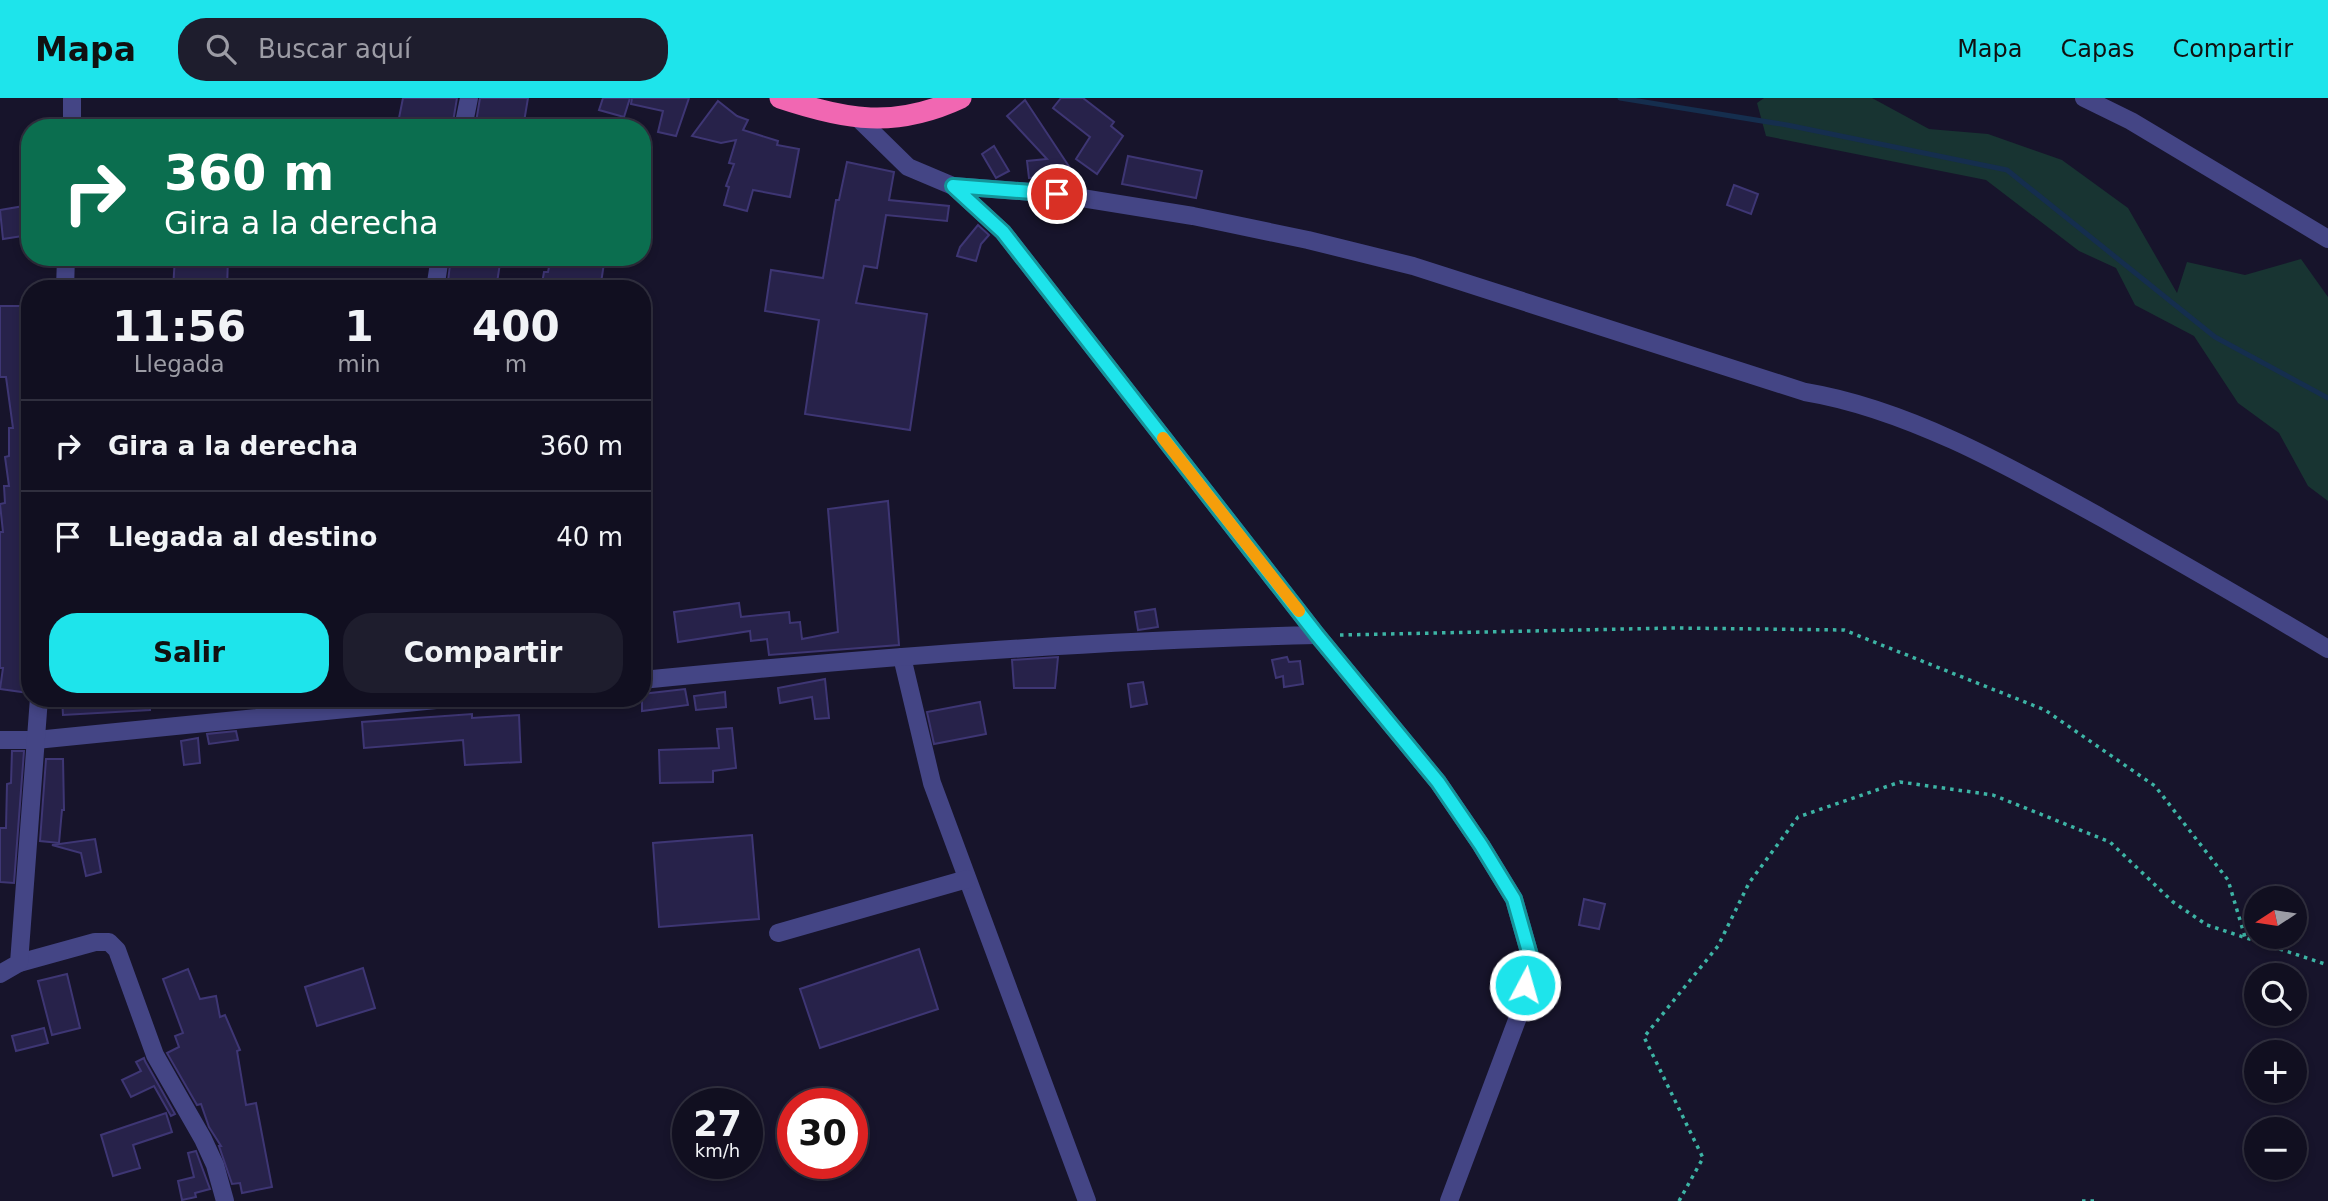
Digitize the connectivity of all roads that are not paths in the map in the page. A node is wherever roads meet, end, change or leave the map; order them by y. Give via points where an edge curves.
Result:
1 (72, 98) edge
2 (469, 98) edge
3 (780, 98) edge
4 (961, 98) edge
5 (2084, 98) edge
6 (72, 119) edge
7 (465, 119) edge
8 (859, 119) junction
9 (953, 186) junction
10 (2328, 239) edge
11 (1317, 635) junction
12 (2328, 649) edge
13 (902, 657) junction
14 (651, 679) edge
15 (39, 707) edge
16 (327, 707) edge
17 (0, 740) edge
18 (36, 740) junction
19 (967, 878) junction
20 (778, 933) dead end
21 (19, 963) junction
22 (0, 974) edge
23 (225, 1201) edge
24 (1087, 1201) edge
25 (1449, 1201) edge

1 - 6 street
2 - 7 street
3 - 8 highway
4 - 8 highway via 913,114
5 - 10 street via 2131,121
8 - 9 street via 908,167
9 - 11 street via 1003,232
9 - 12 street via 1057,194 1308,240 1413,266 1805,392 1874,409 2017,470
11 - 13 street via 1153,639
11 - 25 street via 1438,782 1481,845 1514,899 1531,959 1520,1012
13 - 14 street
13 - 19 street via 932,783
15 - 18 street
16 - 18 street
17 - 18 street
18 - 21 street
19 - 20 street
19 - 24 street
21 - 22 street
21 - 23 street via 95,942 109,942 117,950 155,1055 203,1139

